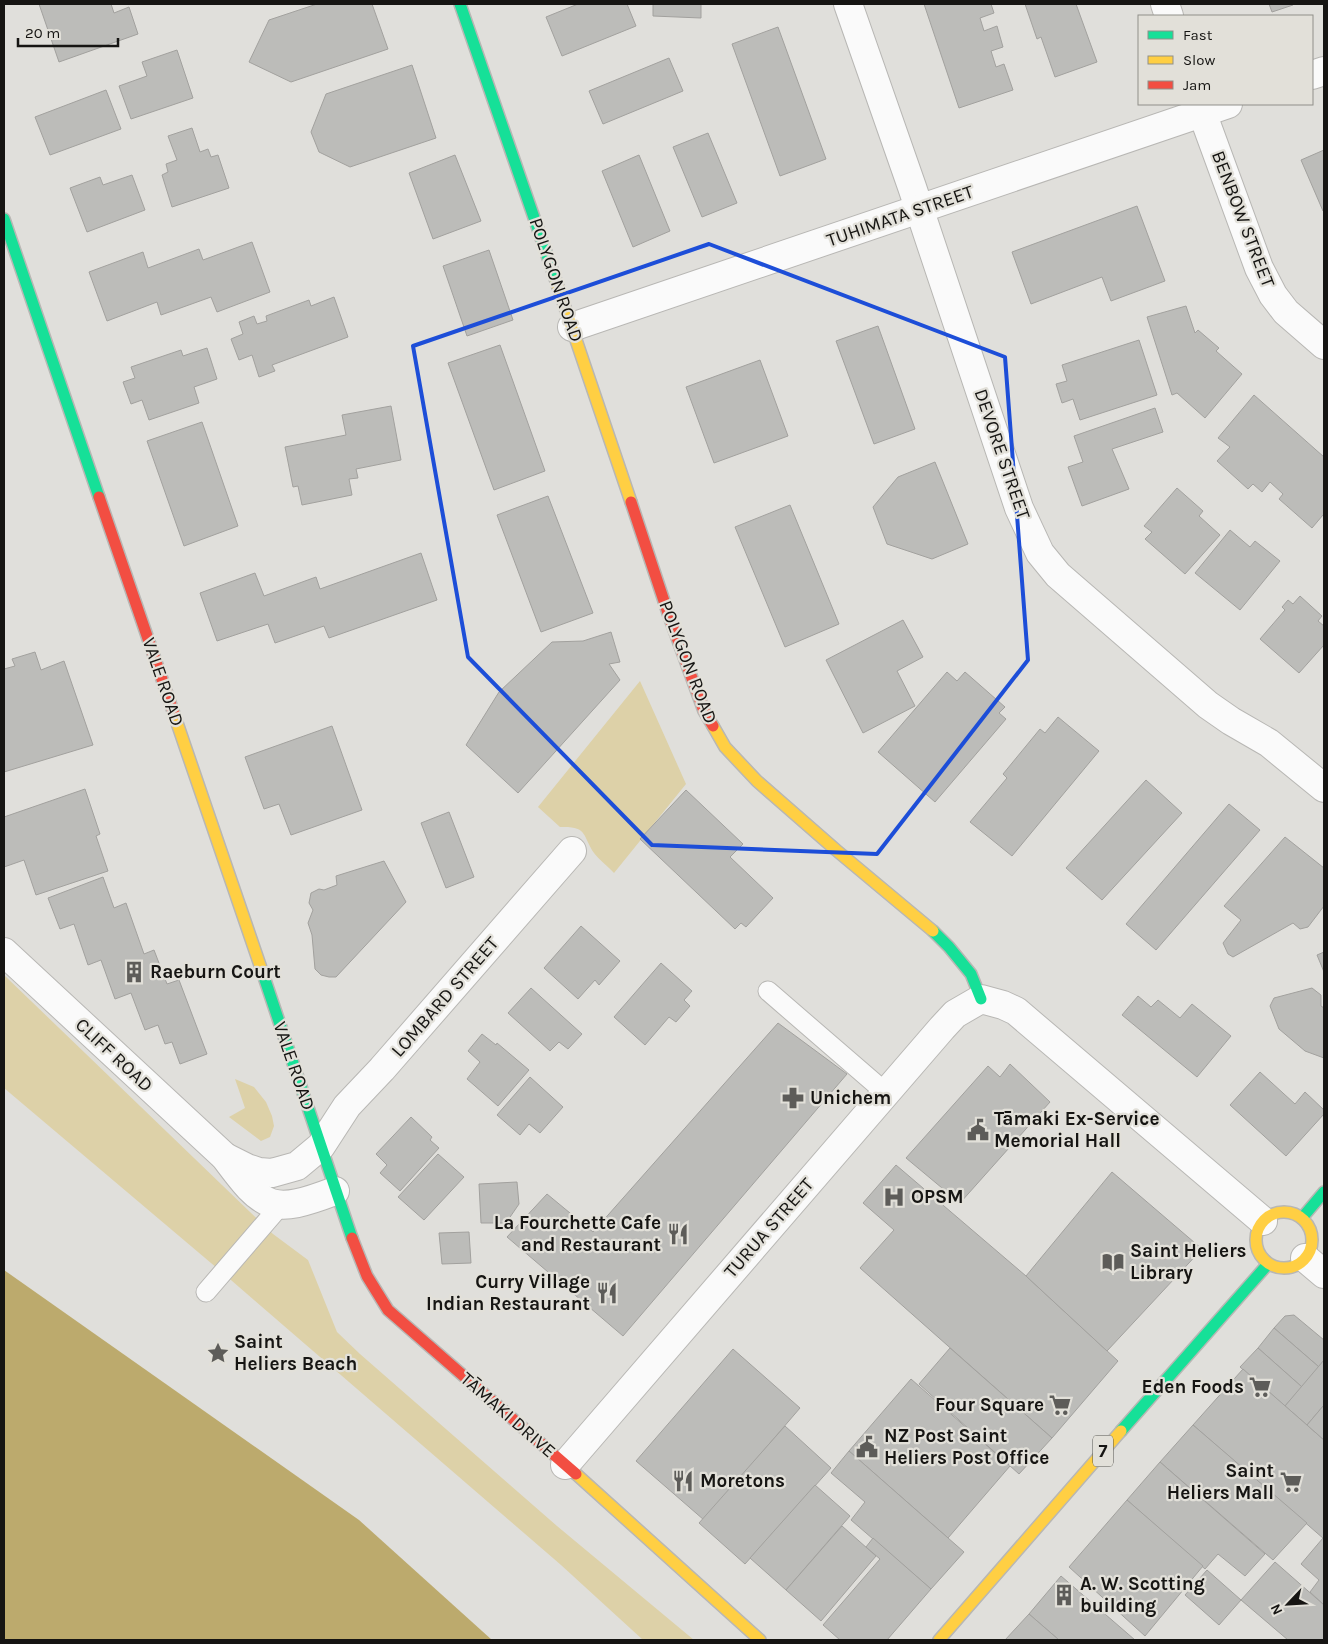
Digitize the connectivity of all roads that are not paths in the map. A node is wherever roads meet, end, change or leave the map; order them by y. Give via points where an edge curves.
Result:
1 (460, 4) edge
2 (848, 4) edge
3 (1221, 105) edge
4 (1201, 108) edge
5 (918, 210) junction
6 (4, 220) edge
7 (572, 327) junction
8 (1324, 345) edge
9 (1324, 788) edge
10 (572, 851) dead end
11 (4, 952) edge
12 (768, 991) dead end
13 (980, 999) junction
14 (886, 1093) junction
15 (321, 1146) junction
16 (225, 1157) junction
17 (335, 1191) junction
18 (1324, 1192) edge
19 (280, 1206) junction
20 (1302, 1218) junction
21 (1263, 1221) junction
22 (1268, 1264) junction
23 (1315, 1266) edge
24 (206, 1292) dead end
25 (565, 1465) junction
26 (760, 1640) edge
27 (939, 1640) edge

1 - 7 main road, POLYGON ROAD
2 - 5 street, DEVORE STREET
3 - 4 street, TUHIMATA STREET
4 - 5 street, TUHIMATA STREET
4 - 8 street, BENBOW STREET via 1259,268 1273,295 1286,312
5 - 7 street, TUHIMATA STREET
5 - 9 street, DEVORE STREET via 1019,508 1040,554 1058,575 1208,705 1269,742
6 - 15 main road, VALE ROAD
7 - 13 main road, POLYGON ROAD via 671,622 704,711 717,735 757,781 930,927 972,974
10 - 15 street, LOMBARD STREET via 347,1106
11 - 16 street, CLIFF ROAD
12 - 14 lane
13 - 14 street, TURUA STREET via 955,1014
13 - 21 street via 1003,1004 1022,1016
14 - 25 street, TURUA STREET
15 - 16 street, CLIFF ROAD via 297,1166 272,1173 259,1172
15 - 17 main road, TĀMAKI DRIVE
16 - 19 street, CLIFF ROAD via 255,1194
17 - 19 street via 301,1204
17 - 25 main road, TĀMAKI DRIVE via 369,1280 388,1310
18 - 20 main road
19 - 24 lane
20 - 21 main road via 1279,1212
20 - 23 main road via 1309,1227 1309,1251
21 - 22 main road via 1256,1243
22 - 23 main road via 1284,1268 1299,1263
22 - 27 main road, 7
25 - 26 main road, TĀMAKI DRIVE

